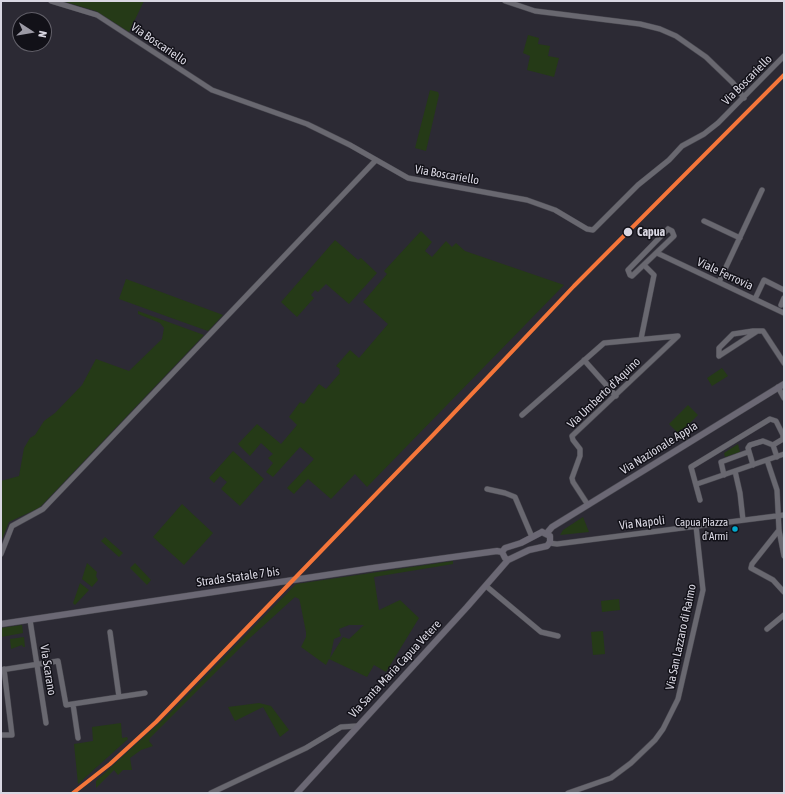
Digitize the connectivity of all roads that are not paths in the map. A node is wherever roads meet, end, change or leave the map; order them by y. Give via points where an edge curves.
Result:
1 (51, 1) edge
2 (505, 1) edge
3 (784, 56) edge
4 (744, 98) junction
5 (376, 160) junction
6 (762, 190) dead end
7 (704, 221) dead end
8 (740, 238) junction
9 (655, 243) junction
10 (659, 251) junction
11 (644, 254) junction
12 (649, 260) junction
13 (644, 265) junction
14 (719, 282) junction
15 (784, 290) edge
16 (784, 298) edge
17 (755, 299) junction
18 (781, 305) dead end
19 (784, 313) edge
20 (756, 332) junction
21 (642, 339) junction
22 (584, 360) junction
23 (784, 363) edge
24 (784, 384) edge
25 (778, 387) junction
26 (616, 396) junction
27 (784, 398) edge
28 (522, 415) dead end
29 (773, 445) junction
30 (748, 452) junction
31 (784, 454) edge
32 (777, 457) junction
33 (768, 460) junction
34 (753, 465) junction
35 (735, 471) junction
36 (724, 475) junction
37 (697, 484) junction
38 (487, 490) dead end
39 (700, 500) dead end
40 (588, 505) junction
41 (782, 515) edge
42 (743, 520) junction
43 (696, 526) junction
44 (779, 530) junction
45 (546, 533) junction
46 (532, 537) junction
47 (549, 543) junction
48 (502, 552) junction
49 (1, 554) edge
50 (784, 556) edge
51 (508, 560) junction
52 (486, 586) junction
53 (784, 592) edge
54 (784, 616) edge
55 (30, 620) junction
56 (1, 624) edge
57 (768, 629) dead end
58 (110, 632) dead end
59 (558, 636) dead end
60 (37, 664) junction
61 (2, 669) edge
62 (145, 693) dead end
63 (119, 697) junction
64 (74, 704) junction
65 (46, 723) dead end
66 (357, 726) junction
67 (1, 735) edge
68 (78, 738) dead end
69 (211, 793) edge
70 (297, 793) edge
71 (568, 793) edge

1 - 5 street, Via Boscariello via 97,15 212,90 306,124
2 - 4 street via 535,11 640,24 660,29 676,36 706,57 733,83
3 - 4 street, Via Boscariello
4 - 5 street, Via Boscariello via 708,130 682,146 593,230 555,210 527,200 408,178
5 - 49 street via 43,509 12,526
6 - 8 street
7 - 8 street
8 - 14 street
9 - 10 street, Viale Ferrovia via 660,244
9 - 10 street via 668,229 672,231 674,236
9 - 11 street
10 - 12 street
10 - 14 street, Viale Ferrovia
11 - 12 street via 644,261
11 - 13 street via 628,273 632,276
12 - 13 street
13 - 21 street via 654,275
14 - 17 street, Viale Ferrovia
15 - 17 street via 764,280
16 - 18 street
17 - 19 street, Viale Ferrovia
20 - 20 street via 753,335 719,356 719,348 733,334
20 - 23 street via 763,331
21 - 22 street via 604,343
21 - 26 street, Via Umberto d'Aquino via 678,336
22 - 26 street
22 - 28 street
24 - 25 main road, Via Nazionale Appia
25 - 27 street
25 - 40 main road, Via Nazionale Appia
26 - 40 street, Via Umberto d'Aquino via 572,436 572,440 580,449 580,456 572,478
29 - 30 street via 763,441 750,445
29 - 32 street
29 - 37 street via 783,439 783,435 776,421 770,419 691,466
30 - 34 street
30 - 36 street via 721,462
31 - 32 street
32 - 33 street
33 - 34 street
33 - 41 street
34 - 35 street
35 - 36 street
35 - 42 street
36 - 37 street
37 - 39 street
38 - 46 street via 505,493 515,498
40 - 45 main road, Via Nazionale Appia
41 - 42 street, Via Napoli
41 - 44 street
42 - 43 street, Via Napoli
43 - 47 street, Via Napoli
43 - 71 street, Via San Lazzaro di Raimo via 703,590 678,699 655,740 623,770 611,778
44 - 50 street
44 - 53 street via 751,568 773,580
45 - 46 main road, Via Nazionale Appia via 542,532
45 - 47 main road via 551,538
46 - 48 main road, Via Nazionale Appia via 505,548
47 - 51 main road via 547,546 529,550
48 - 51 main road
48 - 55 main road, Strada Statale 7 bis via 373,568
51 - 52 main road, Via Santa Maria Capua Vetere
52 - 59 street via 541,632
52 - 66 main road, Via Santa Maria Capua Vetere
54 - 57 street
55 - 56 main road, Strada Statale 7 bis
55 - 60 street, Via Scarano
58 - 63 street
60 - 61 street
60 - 64 street via 58,661 66,705
60 - 65 street, Via Scarano
61 - 67 street via 12,735
62 - 63 street
63 - 64 street
64 - 68 street
66 - 69 street via 341,727 306,748
66 - 70 main road, Via Santa Maria Capua Vetere

